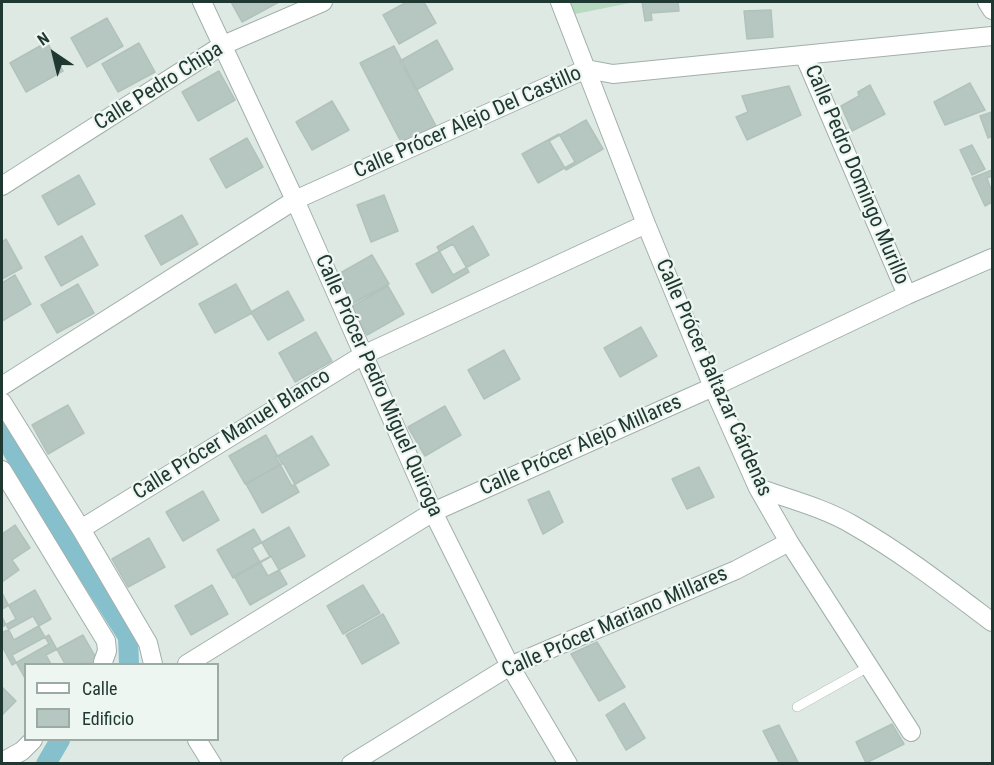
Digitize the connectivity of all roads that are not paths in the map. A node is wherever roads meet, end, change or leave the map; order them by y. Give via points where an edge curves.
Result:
1 (202, 2) edge
2 (323, 2) edge
3 (560, 2) edge
4 (987, 2) edge
5 (993, 10) edge
6 (993, 36) edge
7 (221, 46) junction
8 (804, 55) junction
9 (586, 69) junction
10 (2, 186) edge
11 (295, 200) junction
12 (646, 224) junction
13 (993, 258) edge
14 (907, 295) junction
15 (363, 355) junction
16 (2, 387) edge
17 (713, 387) junction
18 (2, 402) edge
19 (2, 470) edge
20 (758, 488) junction
21 (433, 512) junction
22 (81, 529) junction
23 (789, 542) junction
24 (993, 622) edge
25 (105, 663) edge
26 (153, 663) edge
27 (189, 663) edge
28 (510, 666) junction
29 (870, 666) junction
30 (797, 707) dead end
31 (911, 732) dead end
32 (32, 741) edge
33 (198, 741) edge
34 (2, 762) edge
35 (212, 764) edge
36 (351, 764) edge
37 (568, 764) edge

1 - 7 street, Calle Prócer Pedro Miguel Quiroga
2 - 7 street, Calle Pedro Chipa
3 - 9 street, Calle Prócer Baltazar Cárdenas
4 - 5 street
6 - 8 street, Calle Prócer Alejo Del Castillo
7 - 10 street, Calle Pedro Chipa
7 - 11 street, Calle Prócer Pedro Miguel Quiroga
8 - 9 street, Calle Prócer Alejo Del Castillo via 613,74
8 - 14 street, Calle Pedro Domingo Murillo
9 - 11 street, Calle Prócer Alejo Del Castillo
9 - 12 street, Calle Prócer Baltazar Cárdenas
11 - 15 street, Calle Prócer Pedro Miguel Quiroga
11 - 16 street, Calle Prócer Alejo Del Castillo
12 - 15 street, Calle Prócer Manuel Blanco
12 - 17 street, Calle Prócer Baltazar Cárdenas
13 - 14 street, Calle Prócer Alejo Millares
14 - 17 street, Calle Prócer Alejo Millares
15 - 21 street, Calle Prócer Pedro Miguel Quiroga
15 - 22 street, Calle Prócer Manuel Blanco
17 - 20 street, Calle Prócer Baltazar Cárdenas
17 - 21 street, Calle Prócer Alejo Millares
18 - 22 street
19 - 25 street via 106,641
20 - 23 street, Calle Prócer Baltazar Cárdenas
20 - 24 street via 851,524 922,569
21 - 27 street, Calle Prócer Alejo Millares
21 - 28 street, Calle Prócer Pedro Miguel Quiroga
22 - 26 street via 148,643
23 - 28 street, Calle Prócer Mariano Millares via 736,570
23 - 29 street, Calle Prócer Baltazar Cárdenas
28 - 36 street, Calle Prócer Mariano Millares
28 - 37 street, Calle Prócer Pedro Miguel Quiroga
29 - 30 lane
29 - 31 street, Calle Prócer Baltazar Cárdenas
32 - 34 street
33 - 35 street

